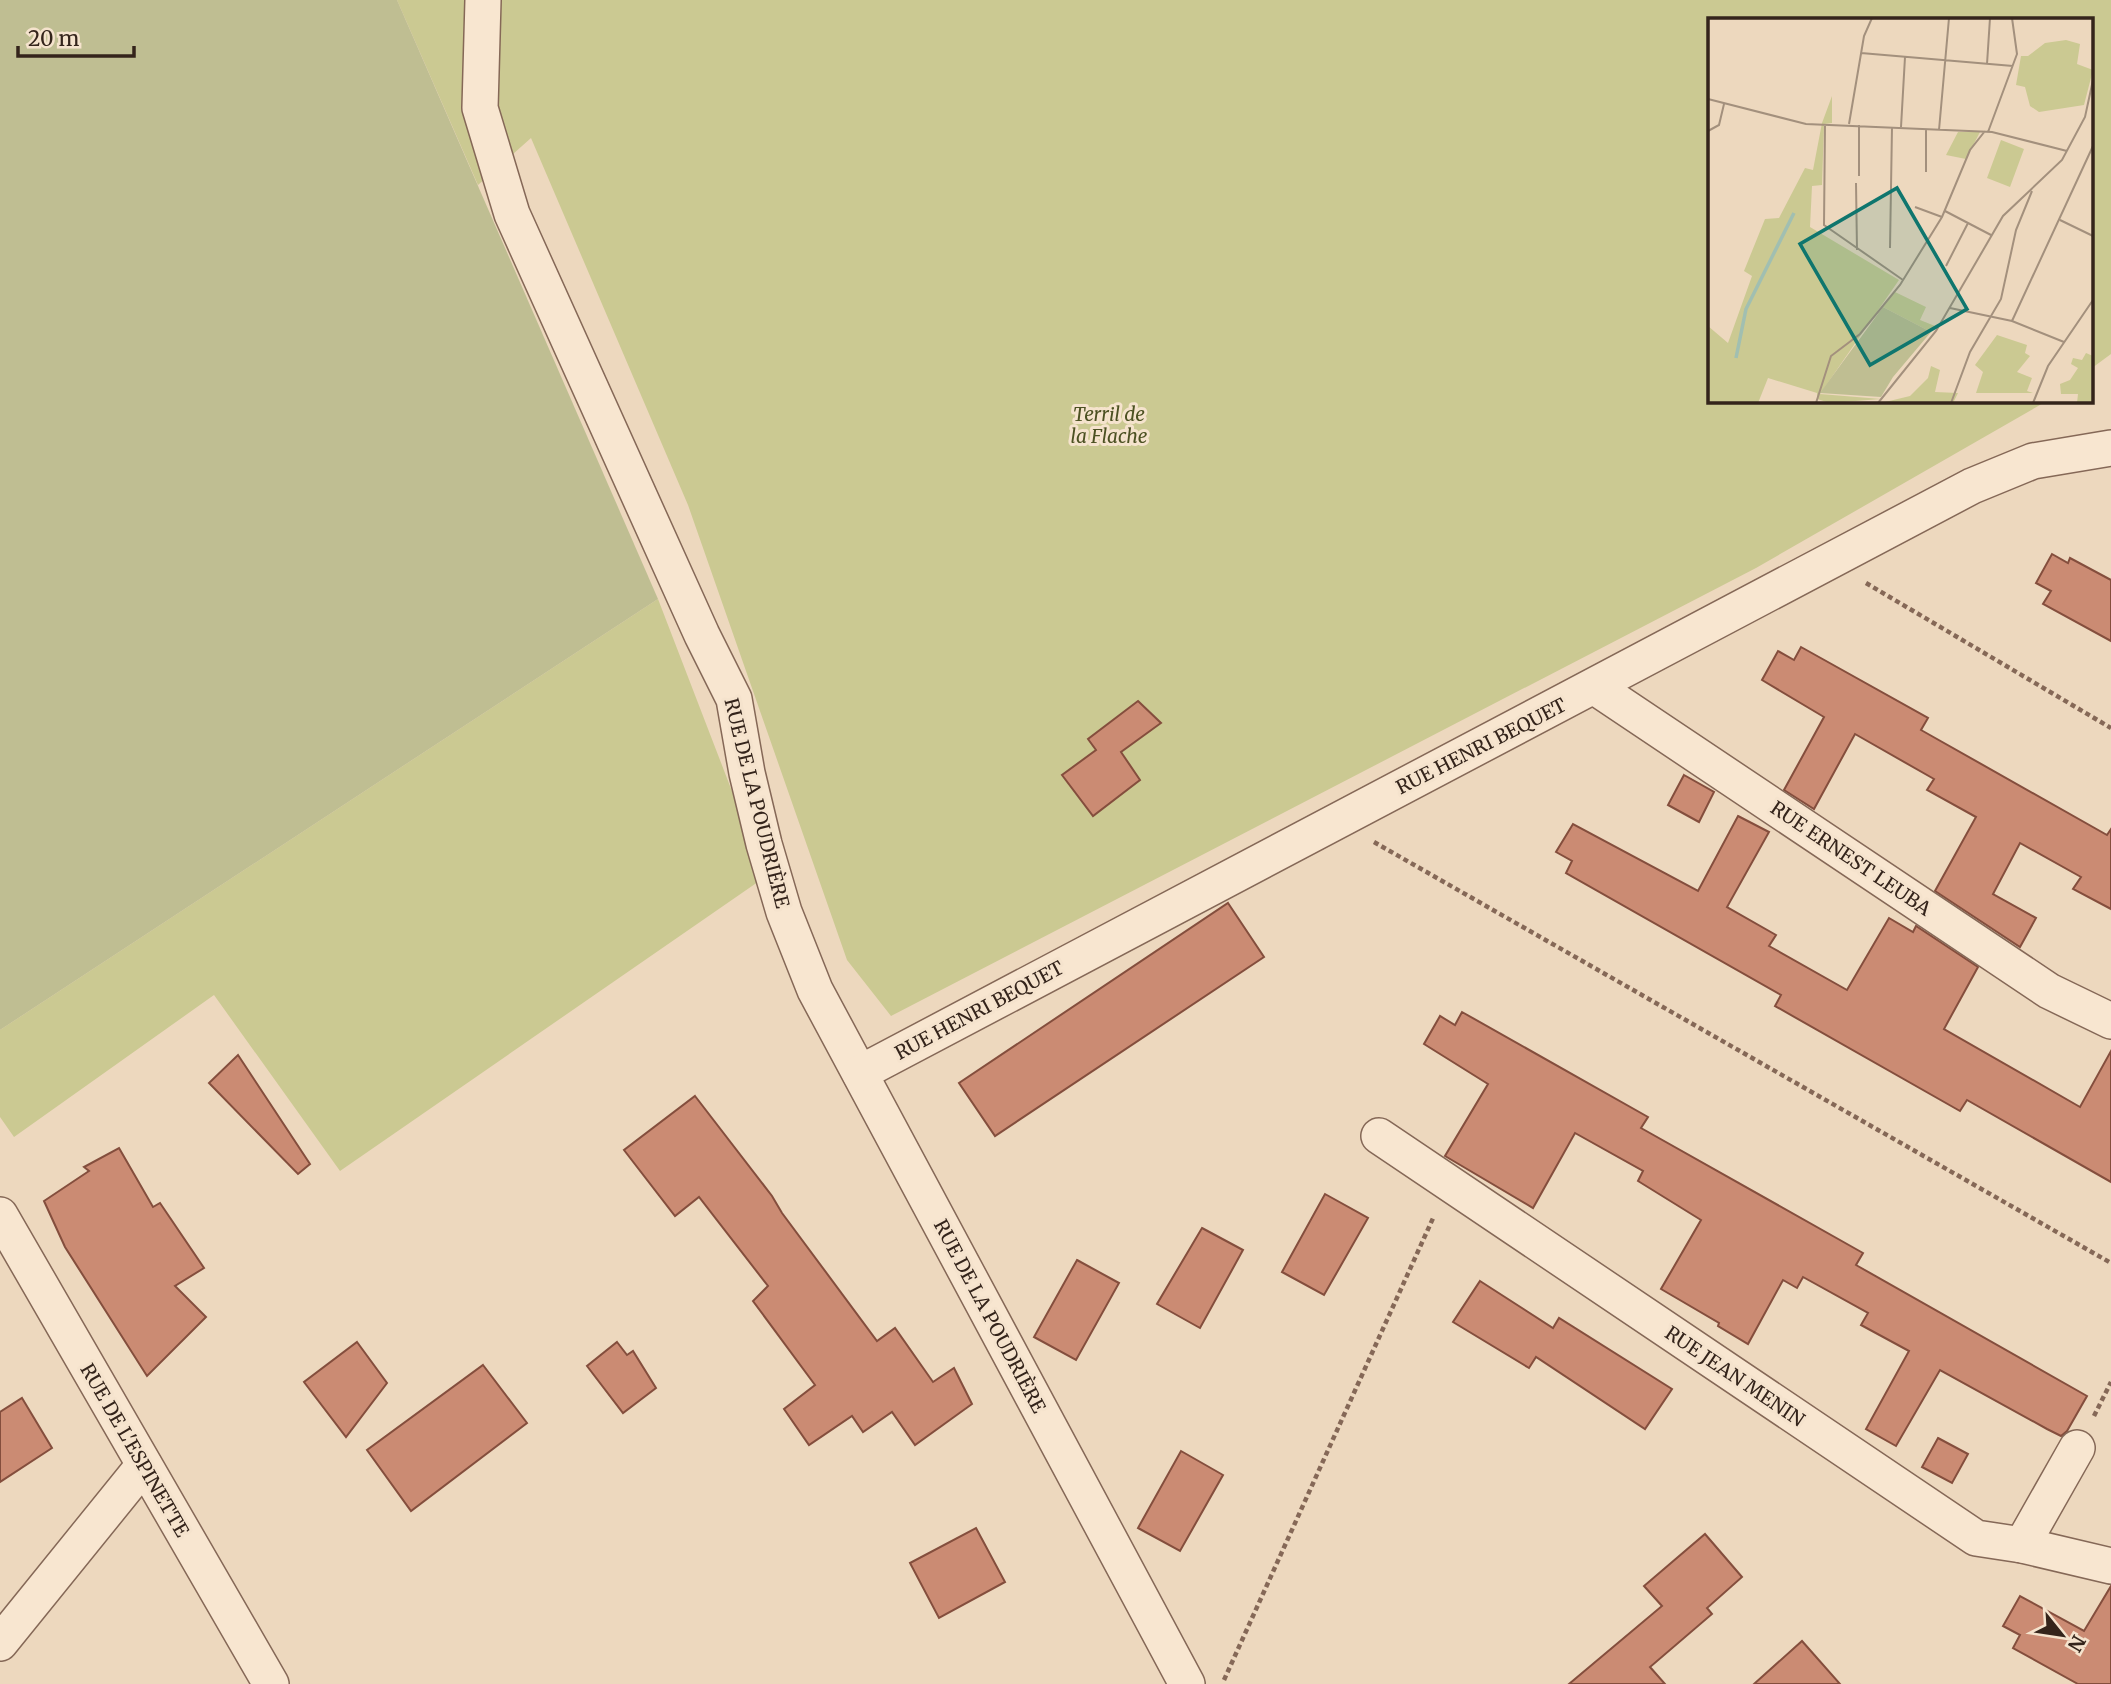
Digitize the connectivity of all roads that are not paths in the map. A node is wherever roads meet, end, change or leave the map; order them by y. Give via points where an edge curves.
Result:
1 (482, 0) edge
2 (2111, 448) edge
3 (1595, 687) junction
4 (2111, 1021) edge
5 (860, 1073) junction
6 (1379, 1136) dead end
7 (0, 1215) edge
8 (2077, 1448) dead end
9 (144, 1465) junction
10 (2022, 1545) junction
11 (2111, 1566) edge
12 (0, 1643) edge
13 (271, 1684) edge
14 (1187, 1684) edge

1 - 5 street, RUE DE LA POUDRIÈRE via 480,108 512,214 734,699 747,773 783,912 815,990
2 - 3 street, RUE HENRI BEQUET via 2033,461 1972,486
3 - 4 street, RUE ERNEST LEUBA via 2049,991
3 - 5 street, RUE HENRI BEQUET
5 - 14 street, RUE DE LA POUDRIÈRE
6 - 10 street, RUE JEAN MENIN via 1976,1538
7 - 9 street, RUE DE L'ESPINETTE
8 - 10 street
9 - 12 street
9 - 13 street, RUE DE L'ESPINETTE
10 - 11 street, RUE JEAN MENIN

